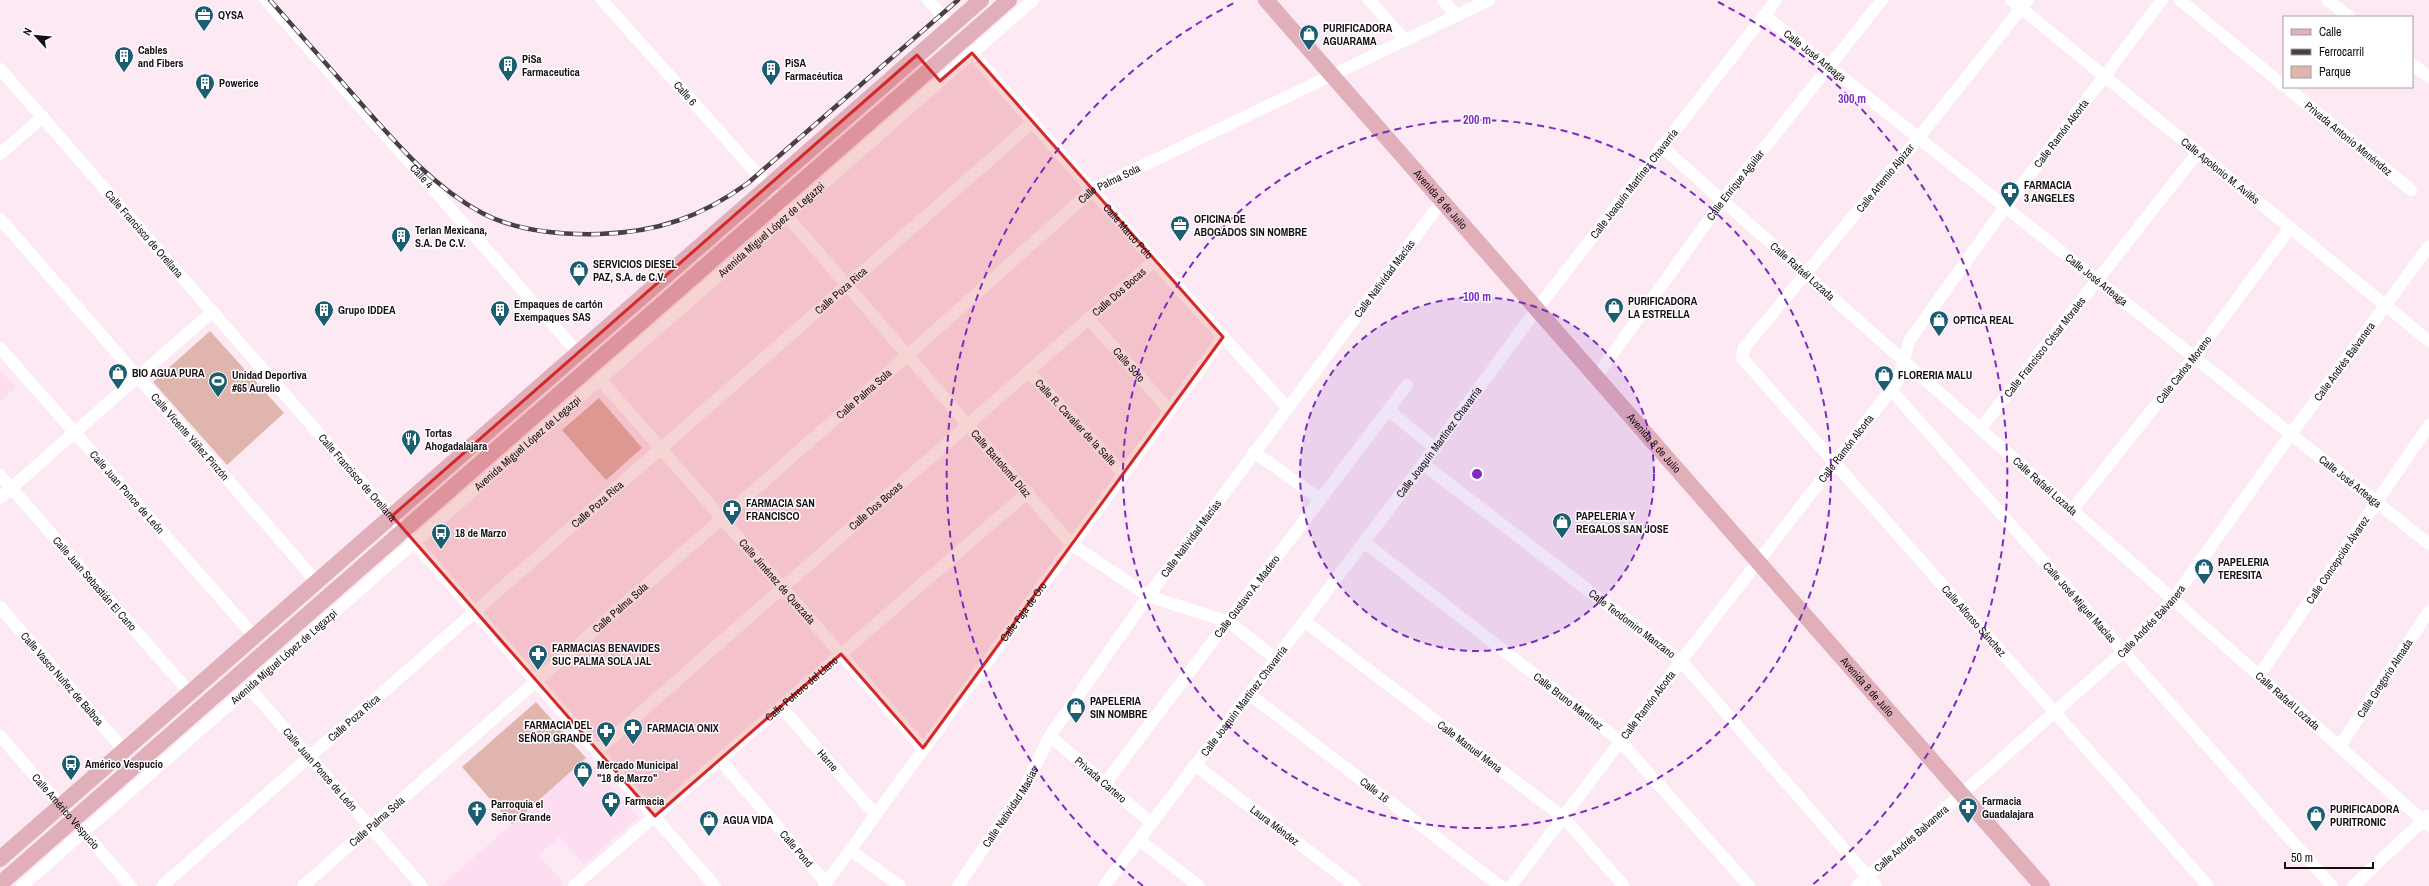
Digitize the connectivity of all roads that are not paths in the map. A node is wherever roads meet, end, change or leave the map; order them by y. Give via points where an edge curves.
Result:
1 (266, 0) edge
2 (602, 0) edge
3 (928, 0) edge
4 (981, 0) edge
5 (1009, 0) edge
6 (1033, 0) edge
7 (1266, 0) edge
8 (1369, 0) edge
9 (1443, 0) edge
10 (1489, 0) edge
11 (1776, 0) edge
12 (1882, 0) edge
13 (2011, 0) edge
14 (2162, 0) edge
15 (2180, 0) edge
16 (2327, 0) edge
17 (2025, 4) edge
18 (1764, 15) junction
19 (1457, 16) junction
20 (2349, 16) edge
21 (951, 26) junction
22 (1405, 40) junction
23 (972, 53) junction
24 (917, 56) junction
25 (2413, 65) edge
26 (1829, 66) junction
27 (0, 69) edge
28 (929, 69) junction
29 (2104, 74) junction
30 (1332, 76) junction
31 (2429, 77) edge
32 (2283, 84) edge
33 (2287, 88) edge
34 (42, 117) junction
35 (1033, 122) junction
36 (1918, 137) junction
37 (1661, 146) junction
38 (2198, 152) junction
39 (0, 154) edge
40 (768, 186) junction
41 (1092, 190) junction
42 (2411, 190) dead end
43 (1722, 201) junction
44 (1442, 202) junction
45 (2006, 206) junction
46 (782, 209) junction
47 (0, 219) edge
48 (2290, 228) junction
49 (2429, 246) edge
50 (1154, 261) junction
51 (1806, 274) junction
52 (2098, 280) junction
53 (848, 286) junction
54 (2385, 306) junction
55 (1536, 310) junction
56 (213, 311) junction
57 (1088, 318) junction
58 (1223, 337) junction
59 (2429, 341) edge
60 (0, 348) edge
61 (578, 353) junction
62 (908, 355) junction
63 (1742, 355) joint
64 (2194, 357) junction
65 (1903, 359) junction
66 (1028, 371) junction
67 (1596, 376) junction
68 (138, 377) junction
69 (600, 379) junction
70 (1407, 385) dead end
71 (1891, 390) junction
72 (1287, 407) junction
73 (1169, 410) junction
74 (1388, 410) junction
75 (968, 423) junction
76 (2429, 425) edge
77 (1981, 428) junction
78 (75, 433) junction
79 (2291, 434) junction
80 (1435, 448) junction
81 (662, 449) junction
82 (1254, 452) junction
83 (1836, 463) junction
84 (1423, 464) junction
85 (1123, 473) junction
86 (0, 475) edge
87 (12, 488) junction
88 (1028, 492) junction
89 (0, 498) edge
90 (1320, 499) junction
91 (2377, 502) junction
92 (2073, 509) junction
93 (392, 516) junction
94 (722, 518) junction
95 (410, 536) junction
96 (1364, 542) junction
97 (1071, 544) junction
98 (2429, 544) edge
99 (1759, 562) junction
100 (317, 582) junction
101 (782, 587) junction
102 (1148, 596) junction
103 (2174, 598) junction
104 (0, 607) edge
105 (476, 612) junction
106 (2429, 612) edge
107 (1304, 621) junction
108 (1229, 622) junction
109 (254, 636) junction
110 (2123, 652) junction
111 (841, 654) junction
112 (1276, 659) junction
113 (1681, 661) junction
114 (2260, 674) junction
115 (536, 682) junction
116 (250, 688) junction
117 (190, 692) junction
118 (1249, 694) junction
119 (781, 706) junction
120 (2055, 712) junction
121 (0, 736) edge
122 (1050, 736) junction
123 (1620, 741) junction
124 (2340, 746) junction
125 (923, 748) junction
126 (124, 750) junction
127 (596, 750) junction
128 (310, 757) junction
129 (720, 760) junction
130 (1195, 765) junction
131 (1106, 782) junction
132 (1961, 794) junction
133 (61, 806) junction
134 (875, 814) junction
135 (655, 816) junction
136 (1563, 817) junction
137 (73, 819) junction
138 (2428, 821) edge
139 (1151, 823) junction
140 (371, 827) junction
141 (84, 832) junction
142 (1139, 840) junction
143 (850, 850) junction
144 (0, 859) edge
145 (1868, 876) junction
146 (0, 884) edge
147 (710, 884) edge
148 (825, 884) edge
149 (22, 886) edge
150 (131, 886) edge
151 (162, 886) edge
152 (303, 886) edge
153 (422, 886) edge
154 (574, 886) edge
155 (900, 886) edge
156 (958, 886) edge
157 (1104, 886) edge
158 (1199, 886) edge
159 (1355, 886) edge
160 (1500, 886) edge
161 (1511, 886) edge
162 (1624, 886) edge
163 (1749, 886) edge
164 (1856, 886) edge
165 (1876, 886) edge
166 (2042, 886) edge
167 (2208, 886) edge
168 (2332, 886) edge
169 (2353, 886) edge

1 - 61 street, Calle 4
2 - 40 street, Calle 6
3 - 21 street
4 - 21 main road
5 - 28 main road, Avenida Miguel López de Legazpi
6 - 23 street, Avenida Miguel López de Legazpi
7 - 30 main road, Avenida 8 de Julio
8 - 22 street
9 - 19 street
10 - 19 street, Calle Palma Sola
11 - 18 street, Calle Joaquín Martínez Chavarría
12 - 26 street, Calle Enrique Aguilar
13 - 17 street, Calle Apolonio M. Avilés
14 - 29 street, Calle Ramón Alcorta
15 - 32 street, Privada Antonio Menéndez
16 - 20 street
17 - 29 street, Calle Apolonio M. Avilés
17 - 36 street, Calle Artemio Alpizar
18 - 26 street, Calle José Arteaga
18 - 37 street, Calle Joaquín Martínez Chavarría
19 - 22 street, Calle Palma Sola
21 - 24 main road
22 - 30 street, Calle Palma Sola
23 - 35 street, Calle Marco Polo
23 - 46 street, Avenida Miguel López de Legazpi
24 - 28 main road
24 - 40 main road
25 - 31 street
26 - 36 street, Calle José Arteaga
26 - 43 street, Calle Enrique Aguilar
27 - 34 street, Calle Francisco de Orellana
28 - 46 main road, Avenida Miguel López de Legazpi
29 - 38 street, Calle Apolonio M. Avilés
29 - 45 street, Calle Ramón Alcorta
30 - 41 street, Calle Palma Sola
30 - 44 main road, Avenida 8 de Julio
33 - 42 street, Privada Antonio Menéndez
34 - 39 street
34 - 56 street, Calle Francisco de Orellana
35 - 41 street, Calle Marco Polo
35 - 53 street, Calle Poza Rica
36 - 45 street, Calle José Arteaga
36 - 51 street, Calle Artemio Alpizar
37 - 43 street, Calle Rafaél Lozada
37 - 55 street, Calle Joaquín Martínez Chavarría
38 - 48 street, Calle Apolonio M. Avilés
38 - 52 street, Calle Francisco César Morales
40 - 46 street, Calle 6
40 - 61 main road
41 - 50 street, Calle Marco Polo
41 - 62 street, Calle Palma Sola
43 - 51 street, Calle Rafaél Lozada
43 - 67 street, Calle Enrique Aguilar
44 - 55 main road, Avenida 8 de Julio
44 - 72 street, Calle Natividad Macías
45 - 52 street, Calle José Arteaga
45 - 65 street, Calle Ramón Alcorta via 1910,341
46 - 53 street, Calle Bartolomé Díaz
46 - 69 street, Avenida Miguel López de Legazpi
46 - 95 main road, Avenida Miguel López de Legazpi
47 - 68 street, Calle Vicente Yáñez Pinzón
48 - 54 street, Calle Apolonio M. Avilés
48 - 64 street, Calle Carlos Moreno
49 - 54 street, Calle Andrés Balvanera
50 - 57 street, Calle Dos Bocas
50 - 58 street, Calle Marco Polo
51 - 63 street, Calle Artemio Alpizar via 1744,348
51 - 65 street, Calle Rafaél Lozada
52 - 64 street, Calle José Arteaga
52 - 77 street, Calle Francisco César Morales
53 - 62 street, Calle Bartolomé Díaz
53 - 81 street, Calle Poza Rica
54 - 59 street, Calle Apolonio M. Avilés
54 - 79 street, Calle Andrés Balvanera
55 - 67 main road, Avenida 8 de Julio
55 - 80 street, Calle Joaquín Martínez Chavarría
56 - 68 street
56 - 93 street, Calle Francisco de Orellana
57 - 66 street, Calle Dos Bocas
57 - 73 street, Calle Soto
58 - 72 street, Calle Marco Polo
58 - 73 street, Calle Faja de Oro
60 - 78 street, Calle Juan Ponce de León
61 - 93 main road
62 - 75 street, Calle Bartolomé Díaz
62 - 94 street, Calle Palma Sola
63 - 83 street, Calle Alfonso Sánchez via 1743,361
64 - 79 street, Calle José Arteaga
64 - 92 street, Calle Carlos Moreno
65 - 71 street, Calle Ramón Alcorta via 1899,379
65 - 77 street, Calle Rafaél Lozada
66 - 75 street, Calle Dos Bocas
66 - 85 street, Calle R. Cavalier de la Salle
67 - 99 main road, Avenida 8 de Julio
68 - 78 street
68 - 100 street, Calle Vicente Yáñez Pinzón
69 - 81 street, Calle Jiménez de Quezada
69 - 95 street, Avenida Miguel López de Legazpi
70 - 74 street, Calle Gustavo A. Madero
71 - 83 street, Calle Ramón Alcorta
71 - 110 street, Calle José Miguel Macías
72 - 82 street, Calle Natividad Macías
73 - 85 street, Calle Faja de Oro
74 - 80 street
74 - 90 street, Calle Gustavo A. Madero
75 - 88 street, Calle Bartolomé Díaz
75 - 101 street, Calle Dos Bocas
76 - 91 street, Calle Concepción Álvarez
77 - 92 street, Calle Rafaél Lozada
78 - 87 street
78 - 109 street, Calle Juan Ponce de León
79 - 91 street, Calle José Arteaga
79 - 103 street, Calle Andrés Balvanera
80 - 84 street, Calle Joaquín Martínez Chavarría
81 - 94 street, Calle Jiménez de Quezada
81 - 105 street, Calle Poza Rica
82 - 90 street
82 - 102 street, Calle Natividad Macías
83 - 99 street, Calle Ramón Alcorta
83 - 120 street, Calle Alfonso Sánchez
84 - 96 street, Calle Joaquín Martínez Chavarría
84 - 113 street, Calle Teodomiro Manzano
85 - 97 street, Calle Faja de Oro
86 - 87 street, Calle Juan Sebastián El Cano
87 - 89 street
87 - 117 street, Calle Juan Sebastián El Cano
88 - 97 street, Calle Bartolomé Díaz
88 - 111 street, Calle Potrero del Llano
90 - 108 street, Calle Gustavo A. Madero
91 - 98 street, Calle José Arteaga
91 - 114 street, Calle Concepción Álvarez
92 - 103 street, Calle Rafaél Lozada
93 - 95 street, Calle Francisco de Orellana
93 - 100 main road
94 - 101 street, Calle Jiménez de Quezada
94 - 115 street, Calle Palma Sola
95 - 105 street, Calle Francisco de Orellana
95 - 116 street, Avenida Miguel López de Legazpi
95 - 137 main road, Avenida Miguel López de Legazpi
96 - 107 street, Calle Joaquín Martínez Chavarría
96 - 123 street, Calle Bruno Martínez
97 - 102 street, Calle Bartolomé Díaz
97 - 125 street, Calle Faja de Oro
99 - 113 street, Calle Ramón Alcorta
99 - 132 main road, Avenida 8 de Julio
100 - 109 main road
101 - 111 street, Calle Jiménez de Quezada
101 - 127 street, Calle Dos Bocas
102 - 108 street, Calle Bartolomé Díaz
102 - 122 street, Calle Natividad Macías
103 - 110 street, Calle Andrés Balvanera
103 - 114 street, Calle Rafaél Lozada
104 - 126 street, Calle Vasco Nuñez de Balboa
105 - 115 street, Calle Francisco de Orellana
105 - 128 street, Calle Poza Rica
106 - 124 street, Calle Gregorio Almada
107 - 112 street, Calle Joaquín Martínez Chavarría
107 - 136 street, Calle Manuel Mena
108 - 112 street, Calle Bartolomé Díaz
108 - 131 street, Calle Gustavo A. Madero
109 - 117 main road
110 - 120 street, Calle Andrés Balvanera
110 - 168 street, Calle José Miguel Macías
111 - 119 street, Calle Potrero del Llano
111 - 125 street, Calle Jiménez de Quezada
112 - 118 street, Calle Joaquín Martínez Chavarría
113 - 123 street, Calle Ramón Alcorta
113 - 145 street, Calle Teodomiro Manzano
114 - 124 street, Calle Rafaél Lozada
115 - 127 street, Calle Francisco de Orellana
115 - 140 street, Calle Palma Sola
116 - 128 street, Calle Juan Ponce de León
116 - 141 street, Avenida Miguel López de Legazpi
117 - 126 main road
118 - 130 street, Calle Joaquín Martínez Chavarría
118 - 160 street, Calle 16
119 - 129 street, Calle Potrero del Llano
119 - 134 street, Harne
120 - 132 street, Calle Andrés Balvanera
120 - 167 street, Calle Alfonso Sánchez
121 - 133 street, Calle Américo Vespucio
122 - 131 street, Privada Cartero
122 - 156 street, Calle Natividad Macías via 1025,787
123 - 136 street, Calle Ramón Alcorta
123 - 163 street, Calle Bruno Martínez
124 - 138 street, Calle Rafaél Lozada
125 - 134 street, Calle Faja de Oro
126 - 133 main road
127 - 135 street, Calle Francisco de Orellana
128 - 140 street, Calle Juan Ponce de León
128 - 151 street, Calle Poza Rica
129 - 135 street, Calle Potrero del Llano
129 - 148 street, Calle Pond
130 - 139 street, Calle Joaquín Martínez Chavarría
130 - 159 street, Laura Méndez
131 - 139 street, Privada Cartero
132 - 145 street, Calle Andrés Balvanera
132 - 166 main road, Avenida 8 de Julio
133 - 137 street, Calle Américo Vespucio
133 - 144 main road
134 - 143 street, Calle Faja de Oro
135 - 147 street, Calle Francisco de Orellana
135 - 154 street, Calle Potrero del Llano
136 - 161 street, Calle Ramón Alcorta
136 - 162 street, Calle Manuel Mena
137 - 141 street, Calle Américo Vespucio
137 - 146 main road, Avenida Miguel López de Legazpi
138 - 169 street
139 - 142 street, Calle Joaquín Martínez Chavarría
140 - 152 street, Calle Palma Sola
140 - 153 street, Calle Juan Ponce de León
141 - 149 street, Avenida Miguel López de Legazpi
141 - 150 street, Calle Américo Vespucio
142 - 157 street, Calle Joaquín Martínez Chavarría
142 - 158 street
143 - 148 street, Calle Faja de Oro
143 - 155 street
145 - 164 street, Calle Andrés Balvanera
145 - 165 street, Calle Teodomiro Manzano

